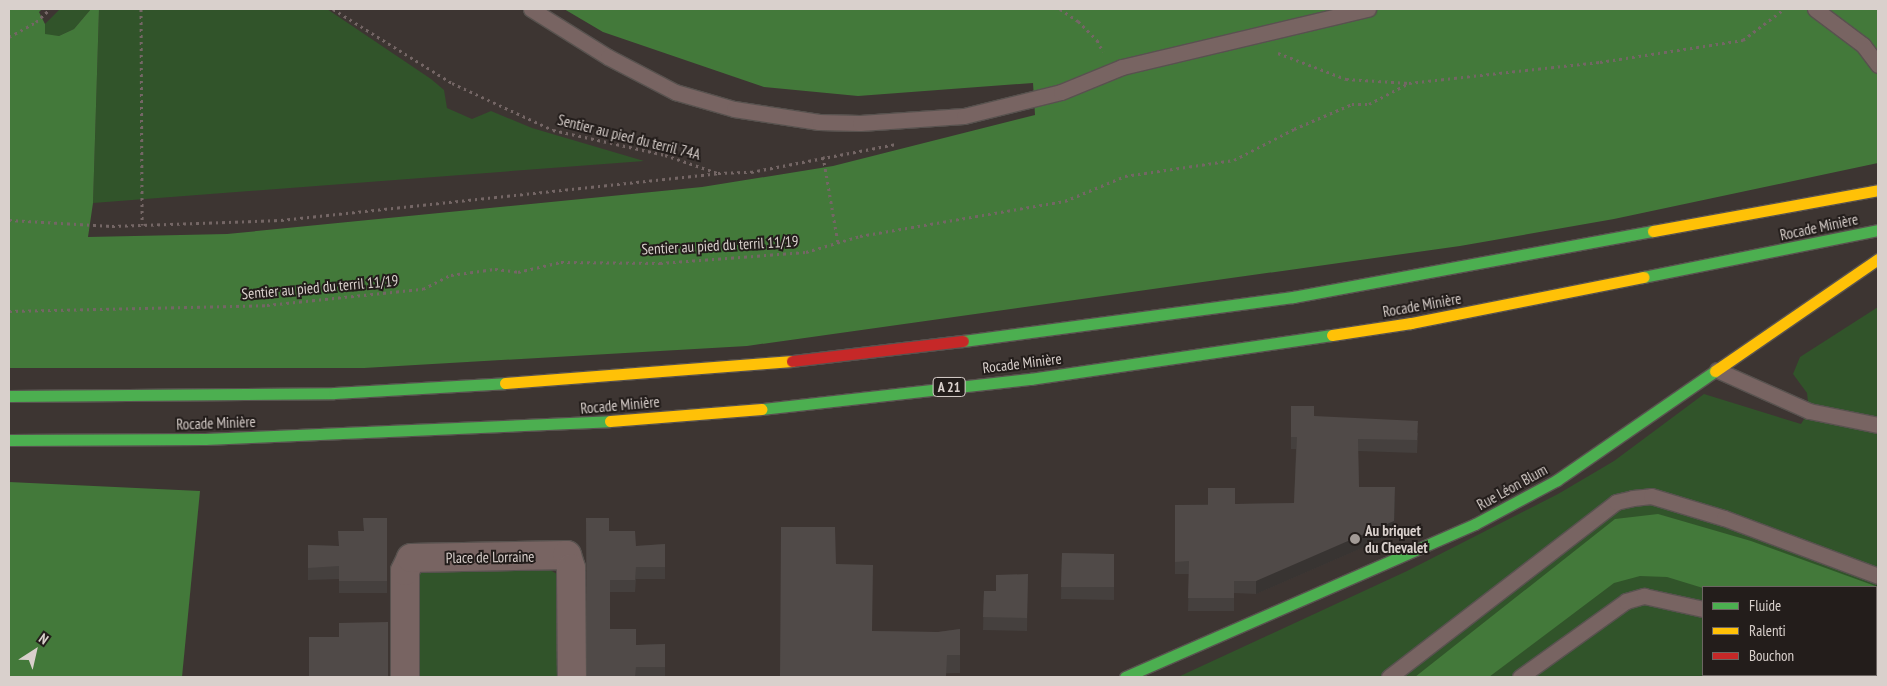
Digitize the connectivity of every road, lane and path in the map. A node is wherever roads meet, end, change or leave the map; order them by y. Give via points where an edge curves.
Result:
1 (50, 9) edge
2 (141, 9) edge
3 (333, 9) edge
4 (531, 9) edge
5 (1060, 9) edge
6 (1368, 9) edge
7 (1784, 9) edge
8 (1815, 9) edge
9 (1253, 35) junction
10 (9, 37) edge
11 (1878, 65) edge
12 (1112, 70) junction
13 (1409, 83) junction
14 (888, 147) dead end
15 (823, 156) junction
16 (718, 173) junction
17 (1878, 190) edge
18 (9, 220) edge
19 (142, 225) junction
20 (1878, 230) edge
21 (838, 242) junction
22 (1878, 259) edge
23 (9, 310) edge
24 (1717, 370) junction
25 (9, 396) edge
26 (1878, 425) edge
27 (9, 440) edge
28 (1878, 576) edge
29 (1702, 609) edge
30 (405, 677) edge
31 (572, 677) edge
32 (1125, 677) edge
33 (1388, 677) edge
34 (1520, 677) edge

1 - 10 path via 36,22
2 - 19 path
3 - 16 path, Sentier au pied du terril 74A via 452,83 553,130 665,155
4 - 12 lane via 608,57 675,92 734,109 818,122 964,116 1061,92
5 - 12 path via 1096,40
6 - 9 lane
7 - 13 path via 1743,40 1600,62
8 - 11 lane via 1863,45
9 - 12 lane
9 - 13 path via 1284,57 1346,80
13 - 21 path, Sentier au pied du terril 11/19 via 1369,104 1352,104 1294,129 1234,160 1125,176 1065,201
14 - 15 path, Sentier au pied du terril 74A
15 - 16 path, Sentier au pied du terril 74A via 751,172
15 - 21 path
16 - 19 path via 281,220
17 - 25 main road, Rocade Minière via 1293,297 847,356 643,374 334,393
18 - 19 path
20 - 27 main road, Rocade Minière / A 21 via 1411,323 1030,379 924,389 803,406 548,426 206,439
21 - 23 path, Sentier au pied du terril 11/19 via 806,252 749,257 701,257 660,263 561,262 518,272 495,269 451,276 423,289 267,305
22 - 24 main road, Rue Léon Blum
24 - 26 lane via 1809,411
24 - 32 main road, Rue Léon Blum via 1557,480 1475,524
28 - 33 lane via 1724,518 1651,496 1633,498 1616,502
29 - 34 lane via 1644,596 1626,601
30 - 31 street, Place de Lorraine via 405,571 411,558 567,555 571,568

